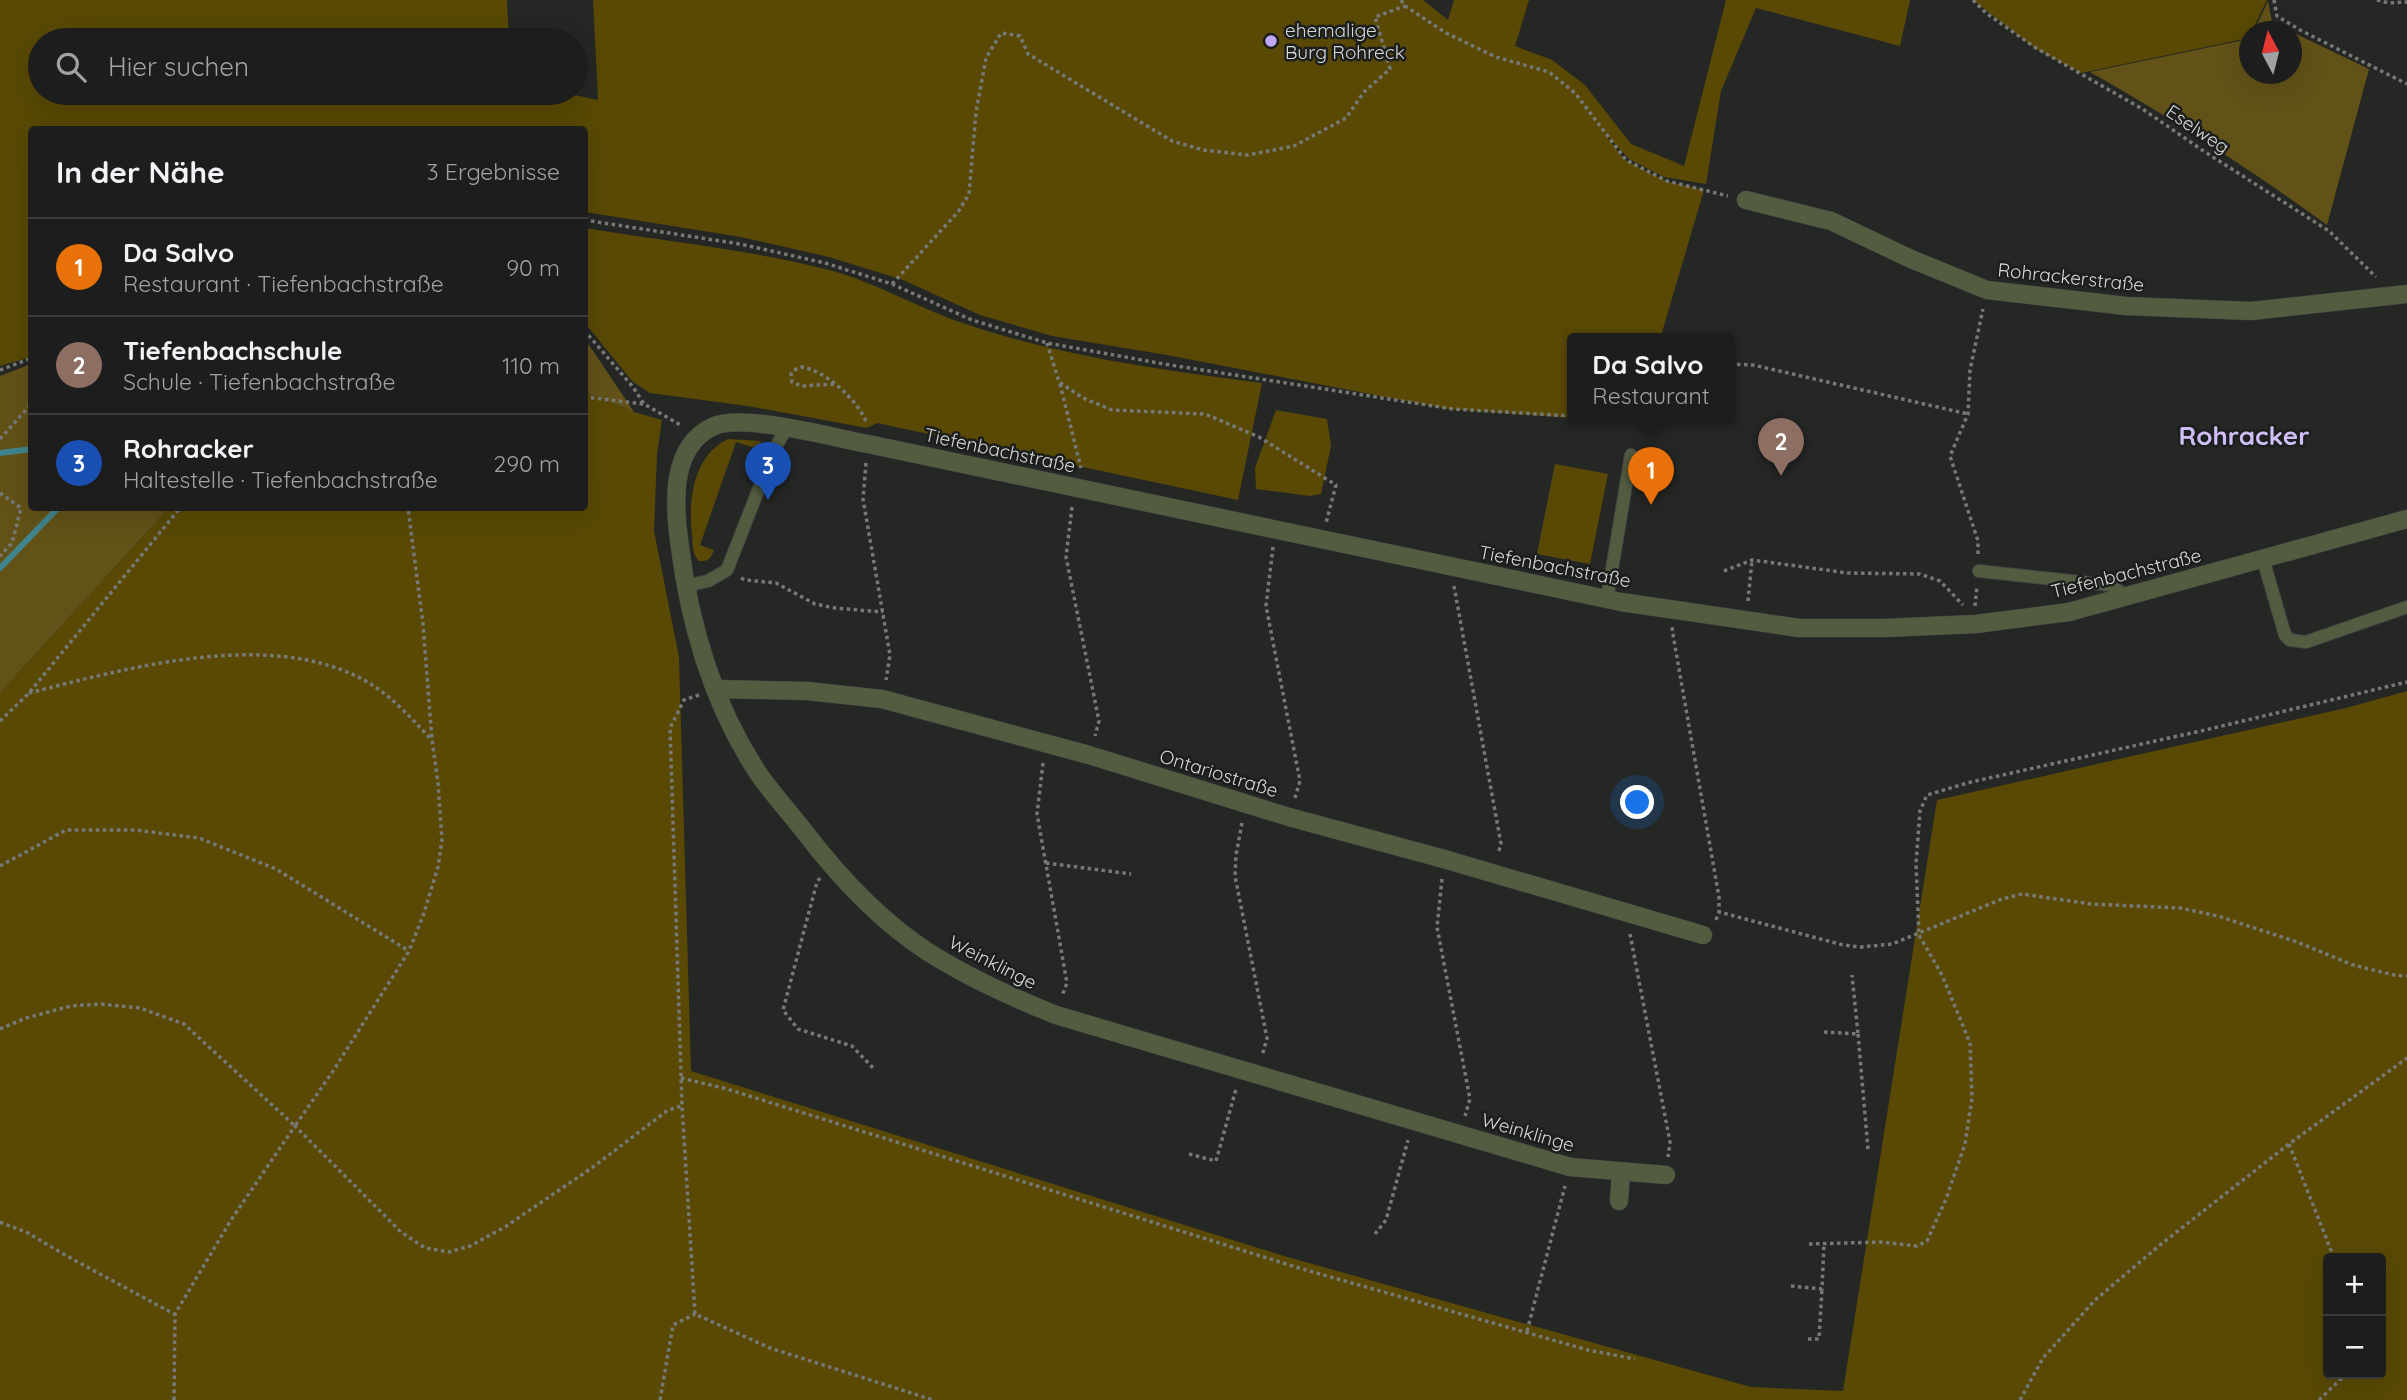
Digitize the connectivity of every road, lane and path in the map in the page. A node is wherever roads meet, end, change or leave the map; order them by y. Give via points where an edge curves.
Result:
1 (1401, 0) edge
2 (1973, 0) edge
3 (2274, 0) edge
4 (2376, 0) edge
5 (2407, 2) edge
6 (1405, 6) junction
7 (2407, 84) edge
8 (1746, 200) joint
9 (588, 221) edge
10 (892, 284) junction
11 (1987, 290) junction
12 (2402, 295) edge
13 (588, 335) edge
14 (1048, 343) junction
15 (28, 360) edge
16 (1735, 364) edge
17 (0, 370) edge
18 (1059, 382) junction
19 (834, 384) junction
20 (588, 397) edge
21 (644, 404) junction
22 (28, 408) edge
23 (1968, 414) junction
24 (1567, 416) edge
25 (786, 429) junction
26 (698, 437) junction
27 (0, 439) edge
28 (868, 444) junction
29 (1631, 455) dead end
30 (1081, 489) junction
31 (0, 493) edge
32 (178, 511) edge
33 (408, 511) edge
34 (2407, 519) edge
35 (1275, 531) junction
36 (1322, 541) junction
37 (0, 556) edge
38 (2263, 559) junction
39 (1752, 560) junction
40 (1450, 567) junction
41 (727, 570) junction
42 (1979, 570) junction
43 (1724, 571) dead end
44 (685, 586) junction
45 (2127, 596) junction
46 (1607, 599) junction
47 (2407, 607) edge
48 (883, 612) junction
49 (1689, 612) junction
50 (1975, 619) junction
51 (1746, 621) junction
52 (2407, 681) edge
53 (715, 689) junction
54 (29, 693) junction
55 (883, 699) junction
56 (0, 721) edge
57 (432, 740) junction
58 (1046, 744) junction
59 (1089, 755) junction
60 (1246, 804) junction
61 (1289, 817) junction
62 (1046, 863) junction
63 (0, 866) edge
64 (831, 867) junction
65 (1131, 874) dead end
66 (1492, 874) junction
67 (1441, 894) dead end
68 (1625, 912) junction
69 (1719, 912) junction
70 (1703, 935) joint
71 (1919, 935) junction
72 (409, 951) junction
73 (1852, 975) dead end
74 (2407, 976) edge
75 (1056, 1015) junction
76 (0, 1029) edge
77 (1824, 1032) dead end
78 (1858, 1034) junction
79 (2407, 1058) edge
80 (875, 1070) dead end
81 (1250, 1073) junction
82 (681, 1078) junction
83 (682, 1106) junction
84 (1413, 1121) junction
85 (295, 1126) junction
86 (1459, 1134) junction
87 (2290, 1144) junction
88 (1868, 1149) dead end
89 (1189, 1154) dead end
90 (1570, 1167) junction
91 (1620, 1171) junction
92 (1666, 1175) joint
93 (1619, 1201) dead end
94 (0, 1222) edge
95 (1375, 1234) dead end
96 (1824, 1243) junction
97 (1809, 1244) dead end
98 (2332, 1253) edge
99 (1791, 1286) dead end
100 (1822, 1289) junction
101 (175, 1314) junction
102 (695, 1314) junction
103 (1526, 1331) junction
104 (1808, 1339) dead end
105 (1635, 1359) dead end
106 (2341, 1379) edge
107 (174, 1400) edge
108 (660, 1400) edge
109 (933, 1400) edge
110 (2020, 1400) edge
111 (2319, 1400) edge

1 - 6 path
2 - 12 path, Eselweg via 2036,48 2144,110 2329,231
3 - 7 path via 2277,16
4 - 5 path
6 - 8 path via 1446,33 1496,57 1549,72 1575,93 1626,160 1667,181
6 - 10 path via 1375,17 1390,69 1364,92 1346,118 1294,146 1248,155 1172,141 1028,54 1020,36 1001,33 986,58 969,194
8 - 11 street, Rohrackerstraße via 1831,221
9 - 10 path via 740,244
10 - 14 path via 972,320
11 - 12 street, Rohrackerstraße via 2126,306 2251,312
11 - 23 path via 1970,370
13 - 21 path
14 - 18 path
14 - 24 path via 1453,409
15 - 17 path
16 - 23 path
18 - 30 path
18 - 36 path via 1112,410 1205,414 1259,437 1336,485
19 - 19 path via 802,387 792,382 791,374 809,368
19 - 28 path via 865,419
20 - 21 path
21 - 26 path
22 - 27 path
23 - 42 path via 1950,456 1978,541
25 - 26 street, Tiefenbachstraße via 726,422
25 - 28 street, Tiefenbachstraße
25 - 41 lane
26 - 44 street, Weinklinge via 678,470 677,521
28 - 30 street, Tiefenbachstraße
28 - 48 path via 863,499
29 - 46 lane
30 - 35 street, Tiefenbachstraße
30 - 59 path via 1066,557 1099,722
31 - 37 path via 21,508 12,543
32 - 54 path
33 - 57 path
34 - 38 street, Tiefenbachstraße
35 - 36 street, Tiefenbachstraße
35 - 61 path via 1266,606 1300,781
36 - 40 street, Tiefenbachstraße
38 - 45 street, Tiefenbachstraße
38 - 47 lane via 2290,640 2306,642
39 - 43 path
39 - 50 path via 1847,573 1920,574 1940,581
39 - 51 path
40 - 46 street, Tiefenbachstraße
40 - 66 path via 1501,844
41 - 44 lane via 708,581
41 - 48 path via 745,580 782,586 815,604
42 - 45 lane via 2109,585
42 - 50 path
44 - 53 street, Weinklinge
45 - 50 street, Tiefenbachstraße via 2069,612
46 - 49 street, Tiefenbachstraße
48 - 55 path via 890,655
49 - 51 street, Tiefenbachstraße
49 - 69 path via 1685,631 1672,629
50 - 51 street, Tiefenbachstraße via 1885,628 1812,628
52 - 71 path via 1927,796 1920,811 1916,864
53 - 55 street, Ontariostraße
53 - 64 street, Weinklinge via 758,773
53 - 82 path via 684,700 670,728
54 - 56 path
54 - 57 path via 199,657 280,656 326,663 364,680
55 - 58 street, Ontariostraße
57 - 72 path via 442,840 424,916
58 - 59 street, Ontariostraße
58 - 62 path via 1037,814
59 - 60 street, Ontariostraße
60 - 61 street, Ontariostraße
60 - 81 path via 1235,876 1267,1038
61 - 66 street, Ontariostraße
62 - 65 path
62 - 75 path via 1067,983
63 - 72 path via 66,830 200,838 276,869
64 - 75 street, Weinklinge via 875,912 927,951 986,986
64 - 80 path via 817,882 783,1010 797,1029 852,1046
66 - 68 street, Ontariostraße
67 - 86 path via 1437,927 1470,1099
68 - 70 street, Ontariostraße
68 - 92 path via 1671,1142
69 - 70 path via 1711,930
69 - 71 path via 1843,945 1892,944
71 - 74 path via 2022,894 2091,904 2180,908 2218,916 2353,965
71 - 96 path via 1942,975 1970,1042 1972,1098 1965,1144 1927,1241 1917,1246
72 - 85 path
73 - 78 path
75 - 81 street, Weinklinge
76 - 85 path via 71,1006 140,1009 184,1024
77 - 78 path
78 - 88 path
79 - 87 path
81 - 84 street, Weinklinge
81 - 89 path via 1216,1161
82 - 83 path
82 - 103 path via 1299,1268
83 - 85 path via 668,1110 505,1227 449,1252 425,1248 401,1232
83 - 102 path
84 - 86 street, Weinklinge
84 - 95 path via 1386,1220
85 - 101 path
86 - 90 street, Weinklinge
87 - 98 path
87 - 110 path via 2095,1300 2043,1358
90 - 91 street, Weinklinge
90 - 103 path
91 - 92 street, Weinklinge
91 - 93 street
94 - 101 path
96 - 97 path
96 - 100 path
99 - 100 path
100 - 104 path via 1819,1339
101 - 107 path
102 - 108 path via 673,1325
102 - 109 path via 771,1348
103 - 105 path
106 - 111 path

